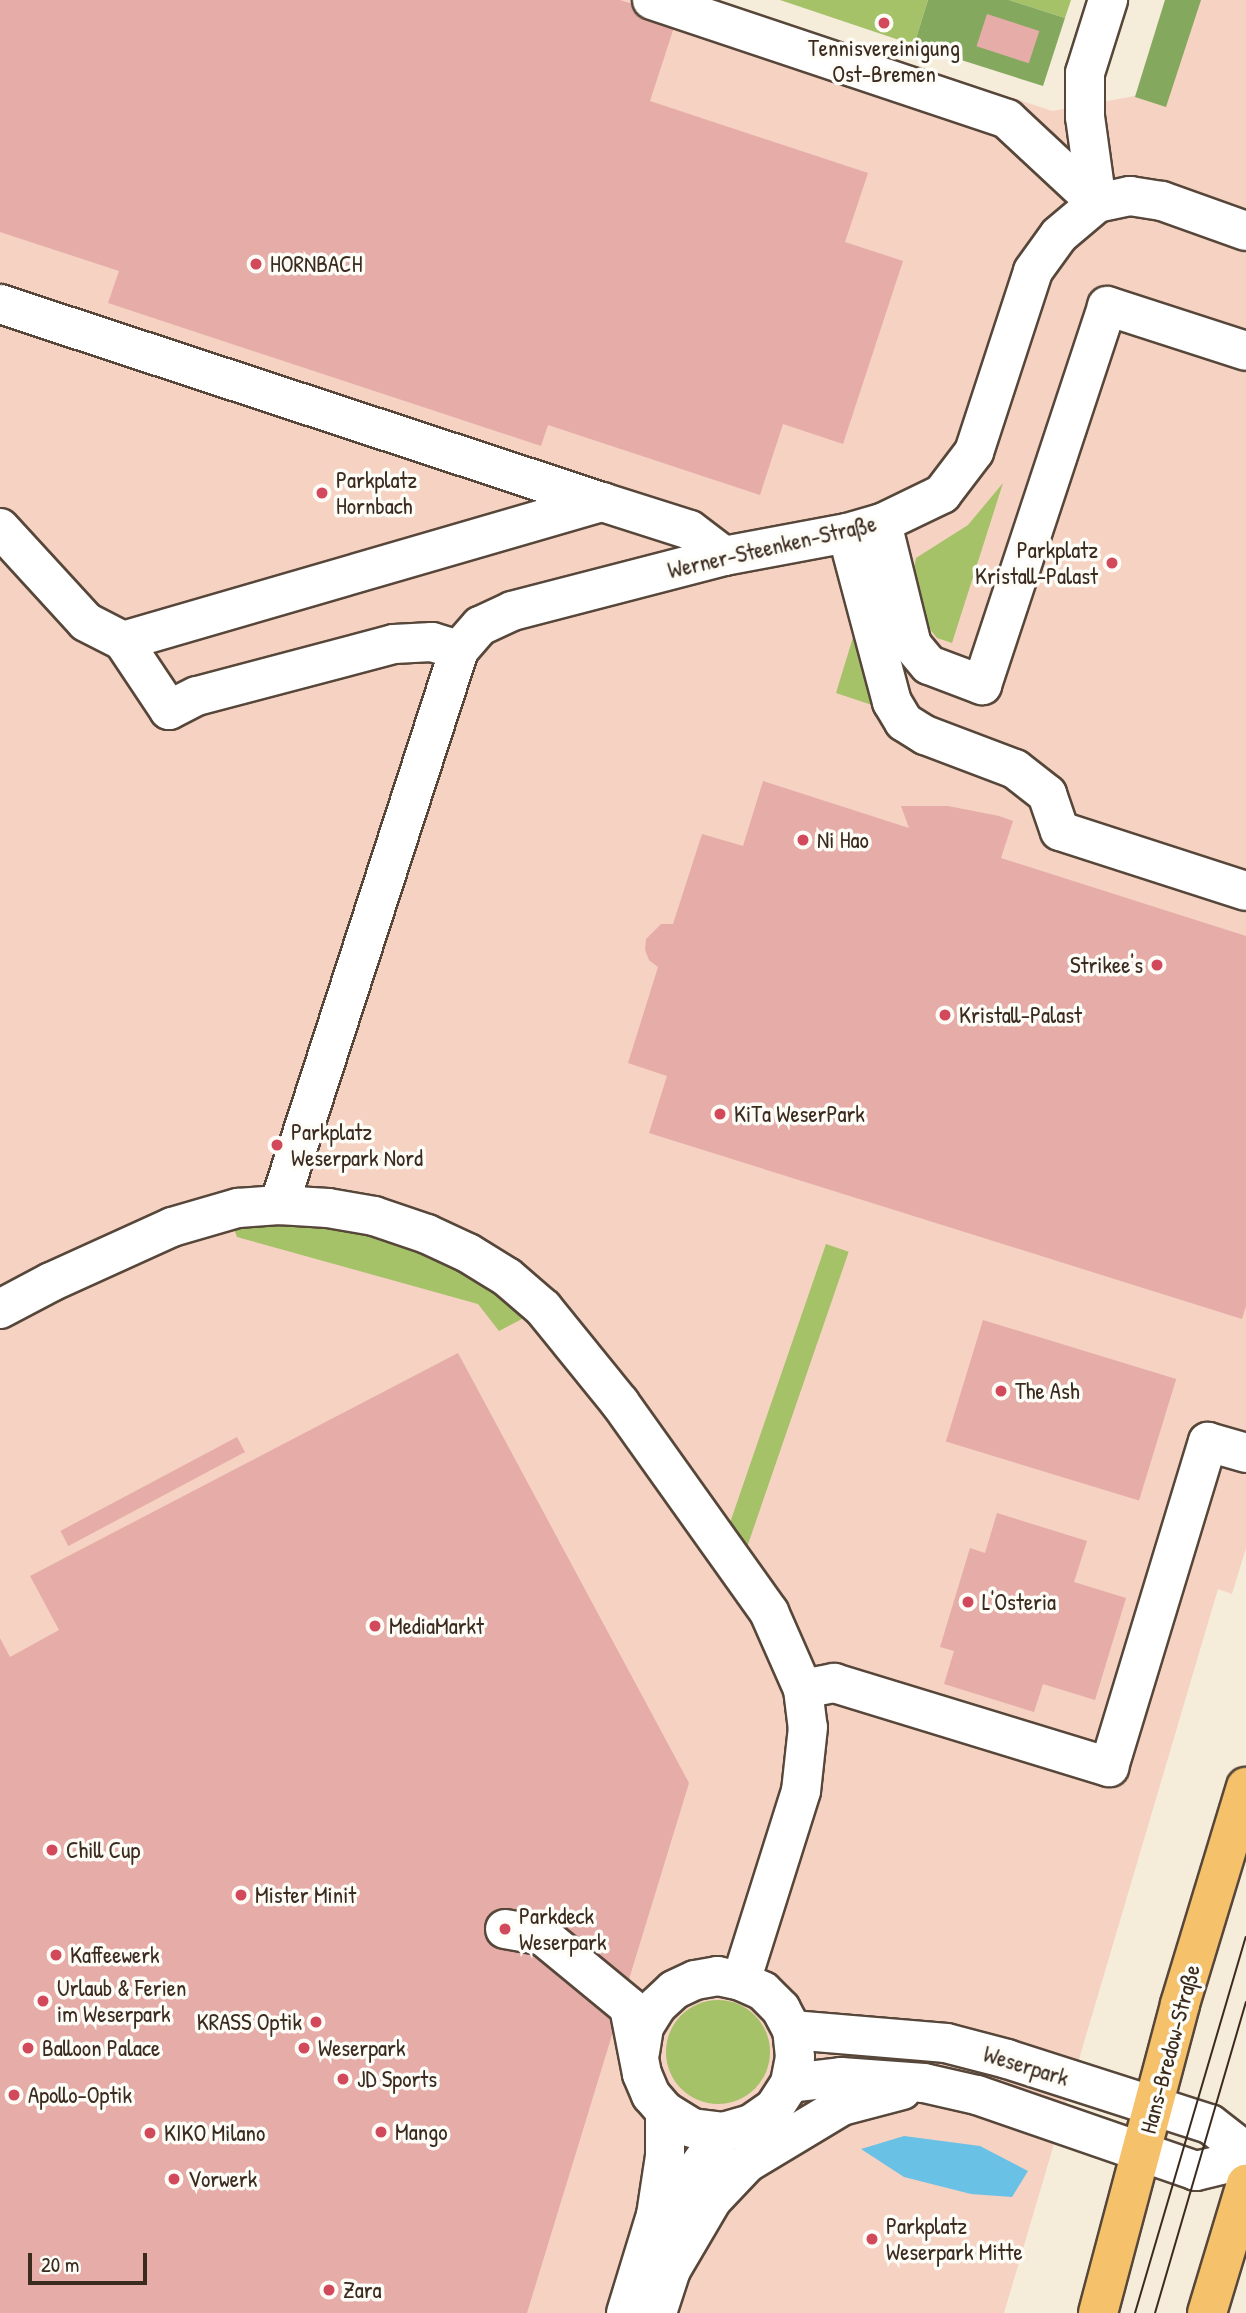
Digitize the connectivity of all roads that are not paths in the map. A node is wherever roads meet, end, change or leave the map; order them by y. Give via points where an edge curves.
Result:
1 (652, 0) edge
2 (1108, 0) edge
3 (1097, 203) junction
4 (1246, 231) edge
5 (0, 304) edge
6 (1246, 351) edge
7 (602, 502) junction
8 (0, 528) edge
9 (864, 528) junction
10 (724, 556) junction
11 (123, 641) junction
12 (459, 650) junction
13 (1246, 891) edge
14 (279, 1205) junction
15 (0, 1309) edge
16 (1246, 1453) edge
17 (803, 1689) junction
18 (1246, 1787) edge
19 (505, 1929) dead end
20 (741, 1980) junction
21 (643, 2006) junction
22 (792, 2030) junction
23 (790, 2083) junction
24 (924, 2083) junction
25 (1154, 2107) junction
26 (665, 2111) junction
27 (723, 2132) junction
28 (1246, 2152) edge
29 (1142, 2154) junction
30 (1246, 2159) edge
31 (1246, 2184) edge
32 (671, 2270) junction
33 (626, 2313) edge
34 (657, 2313) edge
35 (1098, 2313) edge
36 (1207, 2313) edge

1 - 3 street via 1007,119
2 - 3 street via 1085,73 1085,117
3 - 4 street, Werner-Steenken-Straße via 1130,196 1162,201
3 - 9 street, Werner-Steenken-Straße via 1059,236 1033,271 974,452 942,494
5 - 7 street
6 - 9 street via 1107,306 982,685 929,665 912,645
7 - 10 street via 690,530
7 - 11 street
8 - 11 street via 86,622
9 - 10 street, Werner-Steenken-Straße
9 - 13 street via 892,702 904,722 925,736 1015,769 1047,794 1060,831
10 - 12 street, Werner-Steenken-Straße via 512,611 480,626
11 - 12 street via 169,710 197,696 394,643 432,642
12 - 14 street
14 - 15 street via 238,1208 172,1227
14 - 17 street via 374,1216 427,1234 507,1277 543,1308 620,1403 769,1612
16 - 17 street via 1208,1441 1109,1767 834,1683
17 - 20 street via 808,1727 801,1791
18 - 25 main road, Hans-Bredow-Straße
19 - 21 street via 543,1936
20 - 21 street via 718,1976 695,1980
20 - 22 street via 763,1991 781,2009
21 - 26 street via 642,2074
22 - 23 street via 795,2057
22 - 25 street, Weserpark via 946,2043
23 - 24 street, Weserpark via 841,2077
23 - 27 street via 774,2108 751,2124
24 - 29 street, Weserpark via 977,2095
24 - 32 street via 842,2106 747,2163 712,2200
25 - 28 street, Weserpark via 1210,2124
25 - 29 main road, Hans-Bredow-Straße
26 - 27 street via 692,2128
26 - 33 street via 665,2155 656,2215
27 - 32 street via 695,2172 676,2229
29 - 30 street, Weserpark via 1196,2171
29 - 35 main road, Hans-Bredow-Straße
31 - 36 main road
32 - 34 street

